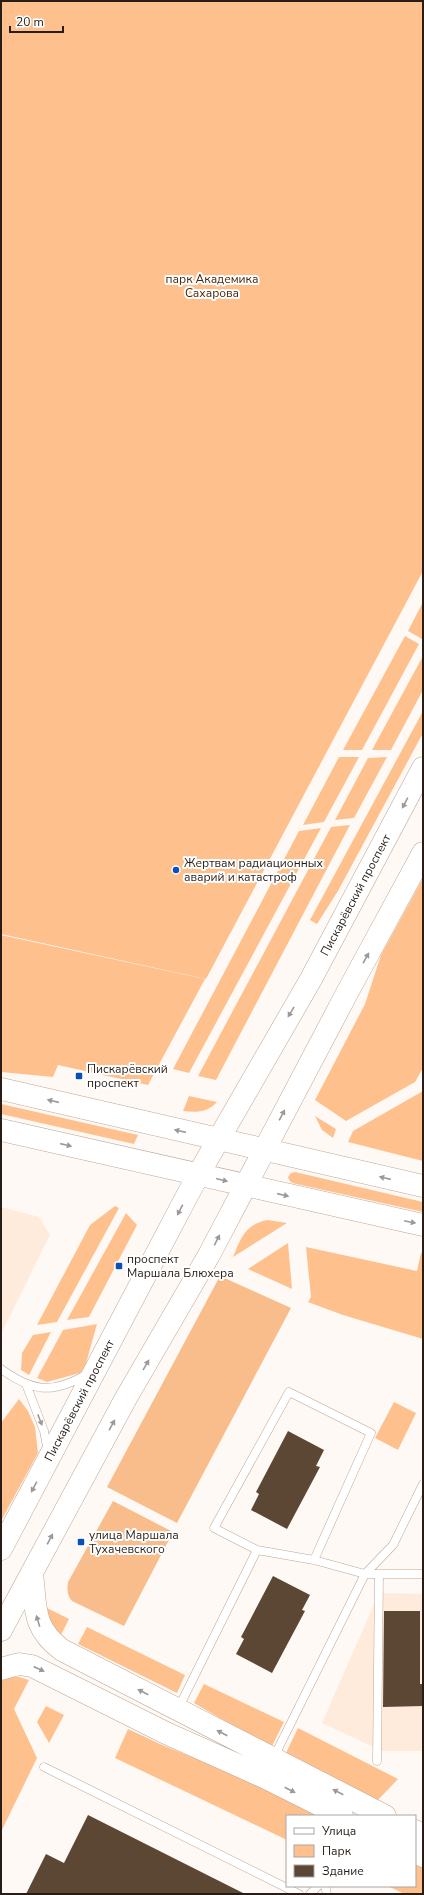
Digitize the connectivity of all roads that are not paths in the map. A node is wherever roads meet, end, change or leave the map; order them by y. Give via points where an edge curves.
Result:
1 (423, 768) edge
2 (423, 853) edge
3 (1, 1089) edge
4 (1, 1130) edge
5 (218, 1139) junction
6 (264, 1150) junction
7 (198, 1175) junction
8 (245, 1186) junction
9 (423, 1186) edge
10 (423, 1225) edge
11 (1, 1370) edge
12 (95, 1370) junction
13 (26, 1384) junction
14 (48, 1459) junction
15 (423, 1484) edge
16 (1, 1549) edge
17 (256, 1550) junction
18 (314, 1560) junction
19 (32, 1573) junction
20 (365, 1574) junction
21 (379, 1574) junction
22 (423, 1574) edge
23 (1, 1630) edge
24 (1, 1669) edge
25 (178, 1709) junction
26 (377, 1761) dead end
27 (44, 1768) dead end
28 (268, 1768) junction
29 (372, 1813) edge
30 (340, 1815) edge
31 (299, 1894) edge

1 -> 5 main road, Пискарёвский проспект via 311,979
6 -> 2 main road
5 -> 3 main road
4 -> 7 main road
5 - 6 main road
5 - 7 main road, Пискарёвский проспект
6 - 8 main road
9 -> 6 main road
7 -> 8 main road
7 -> 12 main road, Пискарёвский проспект
8 -> 10 main road
19 -> 8 main road via 126,1398 210,1255
11 - 13 lane
12 - 13 lane via 55,1389
12 - 14 main road, Пискарёвский проспект
13 -> 14 lane via 44,1431
14 -> 16 main road, Пискарёвский проспект
15 - 20 lane via 393,1545
17 - 18 lane
17 - 18 lane via 214,1528 289,1392 371,1433
17 - 25 lane
18 - 20 lane
19 - 23 main road
25 -> 19 main road via 62,1650 50,1641 38,1622
20 - 21 lane
20 - 28 lane
21 - 22 lane
21 - 26 lane
24 -> 28 main road via 20,1664 32,1666 166,1733
28 -> 25 main road
27 - 31 lane
29 -> 28 main road
28 -> 30 main road

